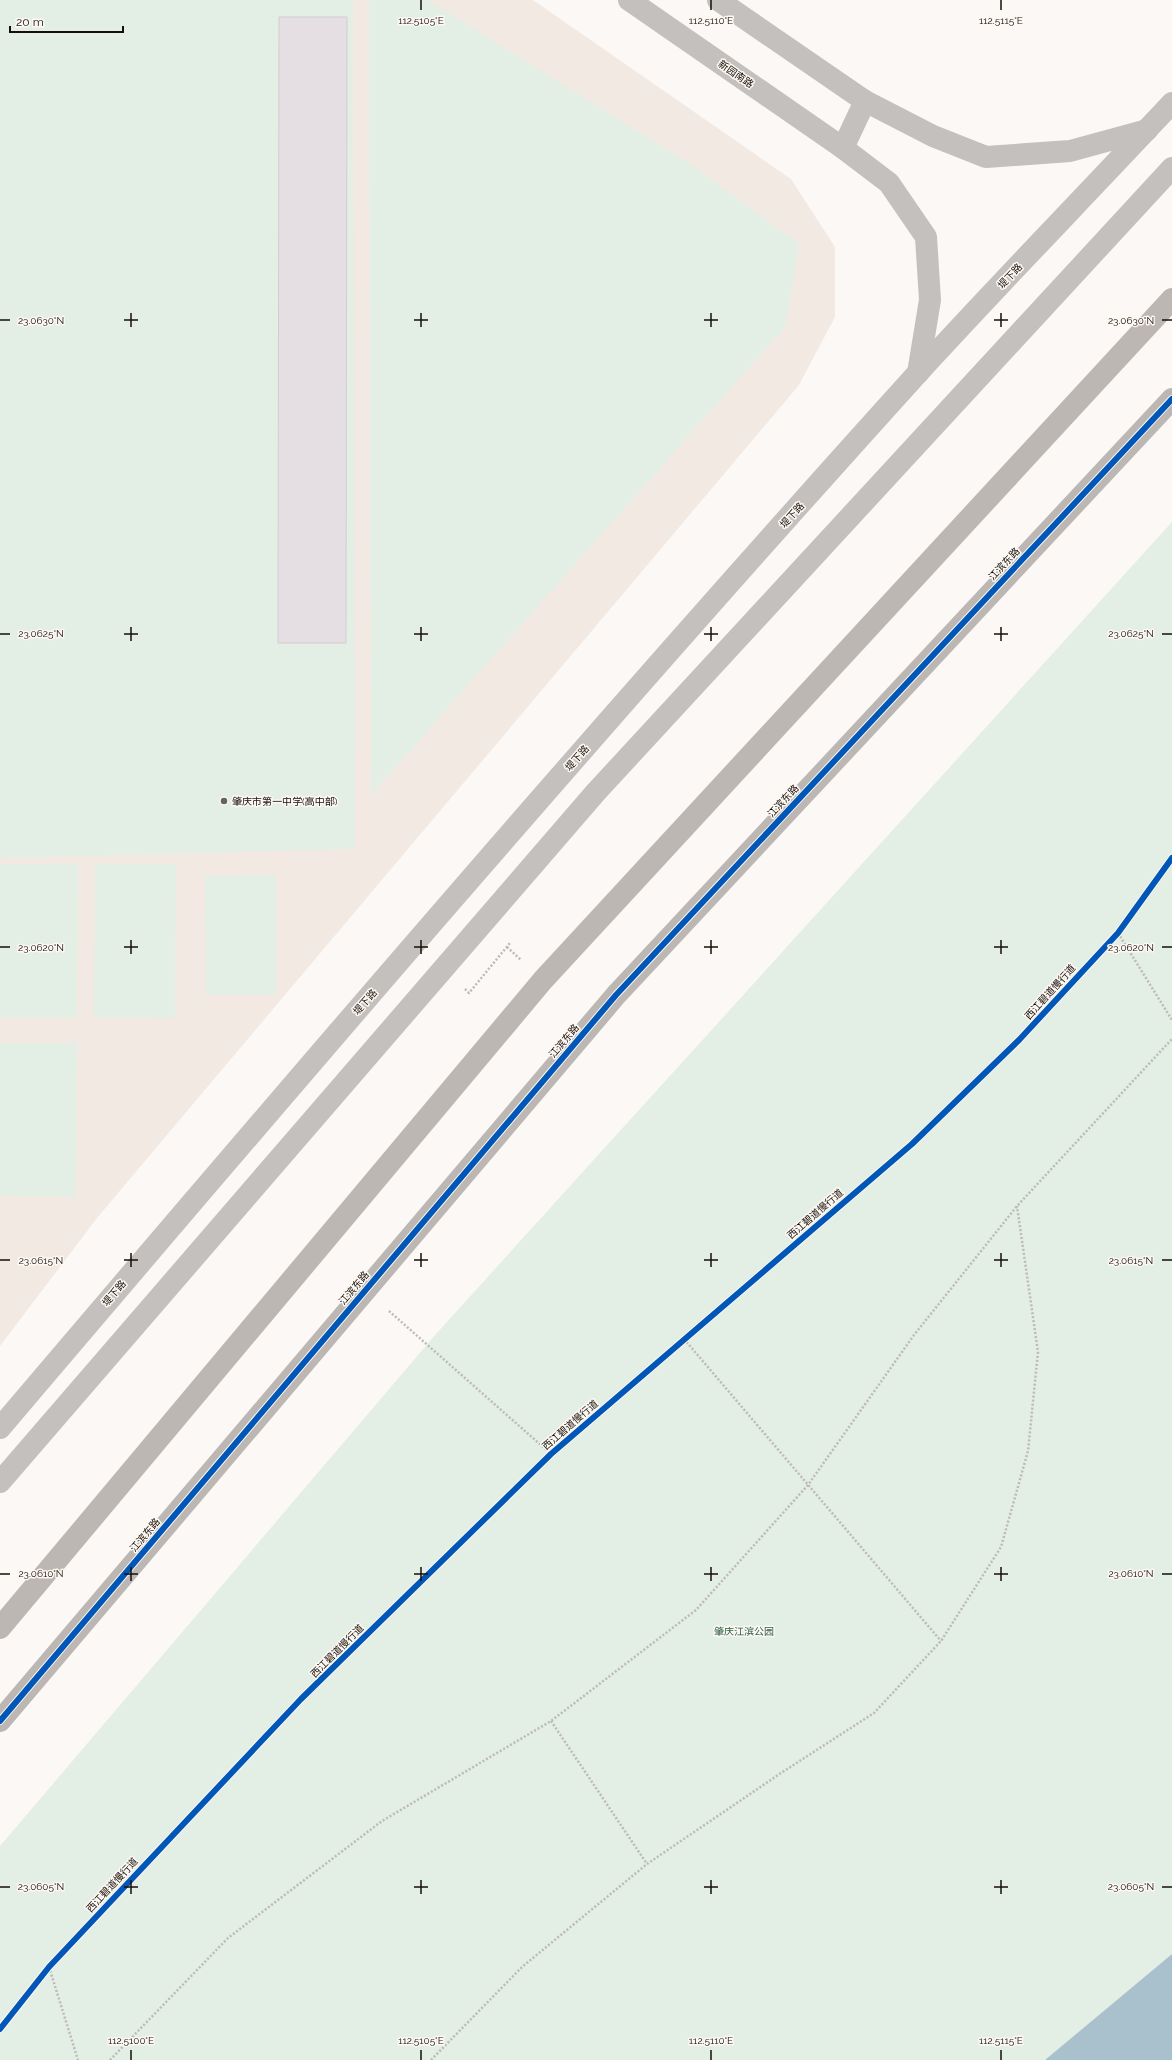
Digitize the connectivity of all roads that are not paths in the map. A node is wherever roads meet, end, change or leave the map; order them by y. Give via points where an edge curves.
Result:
1 (629, 0) edge
2 (718, 0) edge
3 (865, 101) junction
4 (1172, 104) edge
5 (1147, 130) junction
6 (843, 148) junction
7 (1172, 168) edge
8 (1172, 299) edge
9 (918, 373) junction
10 (1172, 399) edge
11 (0, 1428) edge
12 (0, 1482) edge
13 (0, 1628) edge
14 (0, 1721) edge

1 - 6 street, 新园南路
2 - 3 street
3 - 5 street via 933,136 986,157 1070,151
3 - 6 street
4 - 5 street, 堤下路
5 - 9 street, 堤下路
6 - 9 street, 新园南路 via 889,183 926,237 930,300
7 - 12 street via 596,792
8 - 13 main road via 543,980
9 - 11 street, 堤下路 via 562,775 236,1150
10 - 14 main road, 江滨东路 via 616,995

